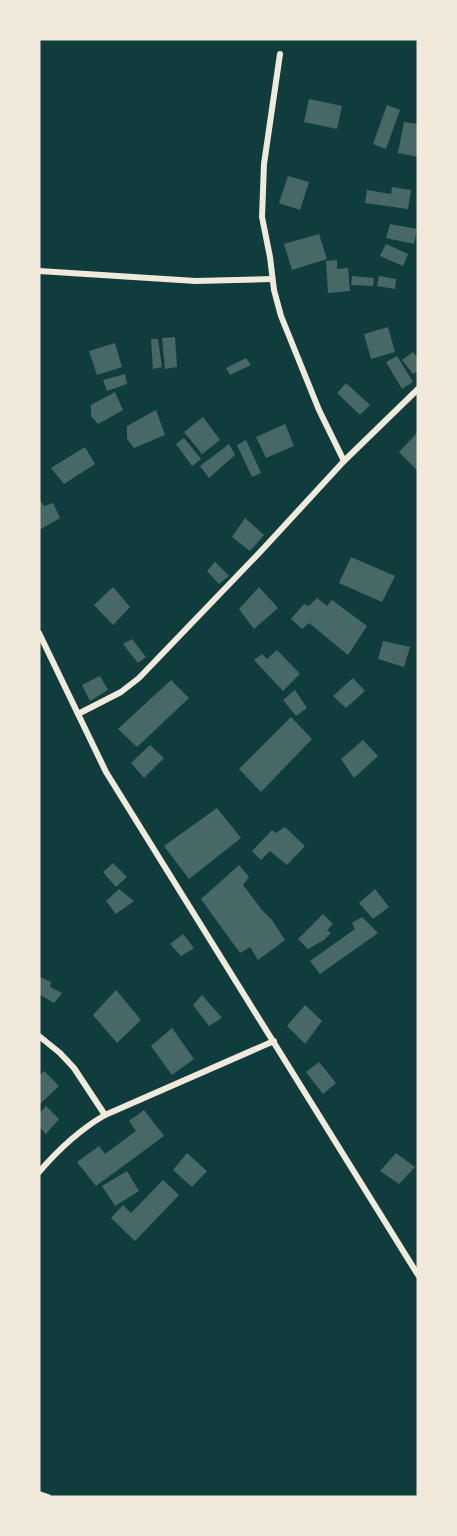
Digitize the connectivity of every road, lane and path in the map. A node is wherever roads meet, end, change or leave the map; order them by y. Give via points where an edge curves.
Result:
1 (280, 54) dead end
2 (39, 271) edge
3 (272, 279) junction
4 (418, 389) edge
5 (344, 461) junction
6 (39, 633) edge
7 (78, 714) junction
8 (39, 1036) edge
9 (274, 1041) junction
10 (105, 1115) junction
11 (39, 1172) edge
12 (418, 1275) edge
13 (39, 1494) edge
14 (48, 1497) edge

1 - 3 street via 261,206
2 - 3 street via 196,281
3 - 5 street via 298,361
4 - 5 street
5 - 7 street via 139,678
6 - 7 street
7 - 9 street via 106,772
8 - 10 street via 74,1068
9 - 10 street
9 - 12 street
10 - 11 street via 74,1136
13 - 14 street

